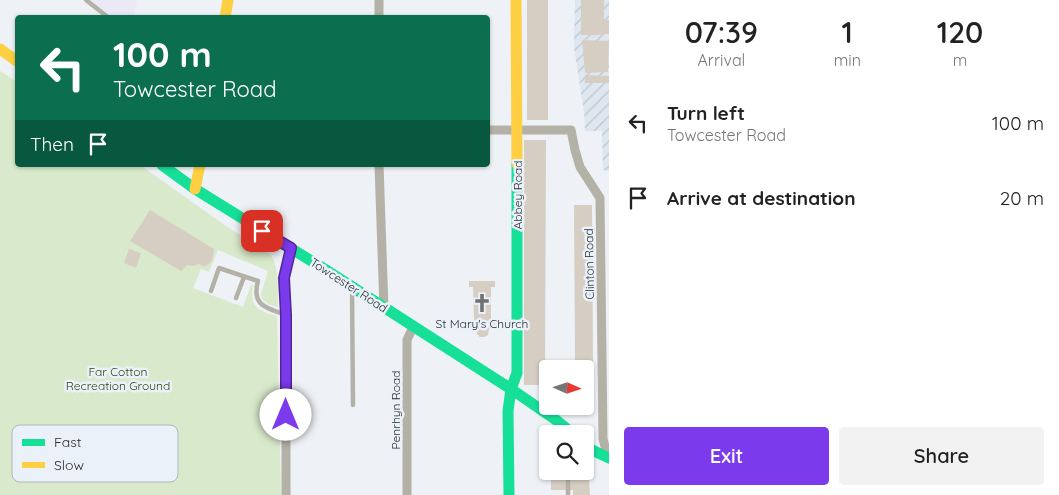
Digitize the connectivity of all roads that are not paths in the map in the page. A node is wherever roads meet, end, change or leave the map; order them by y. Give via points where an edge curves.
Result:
1 (86, 0) edge
2 (228, 0) edge
3 (379, 0) edge
4 (516, 0) edge
5 (105, 15) edge
6 (226, 15) edge
7 (378, 15) edge
8 (0, 49) edge
9 (15, 60) edge
10 (490, 130) edge
11 (517, 131) junction
12 (165, 167) edge
13 (200, 167) edge
14 (379, 167) edge
15 (195, 189) junction
16 (291, 248) junction
17 (244, 277) junction
18 (352, 286) junction
19 (211, 291) dead end
20 (236, 298) dead end
21 (384, 308) junction
22 (286, 315) junction
23 (414, 327) junction
24 (512, 389) junction
25 (353, 405) dead end
26 (550, 425) edge
27 (562, 425) edge
28 (594, 451) edge
29 (594, 458) edge
30 (609, 461) edge
31 (568, 480) edge
32 (286, 495) edge
33 (407, 495) edge
34 (509, 495) edge
35 (568, 495) edge

1 - 5 lane
2 - 6 main road
3 - 7 street
4 - 11 main road, Abbey Road
8 - 9 main road
10 - 11 street
11 - 24 main road, Abbey Road via 517,373
11 - 30 street, Clinton Road via 571,130 580,167 600,198 603,439
12 - 15 main road, Towcester Road
13 - 15 main road
14 - 21 street
15 - 16 main road, Towcester Road
16 - 18 main road, Towcester Road
16 - 22 street via 284,278
17 - 19 lane via 219,268
17 - 20 lane
17 - 22 lane via 258,281 257,298 262,307
18 - 21 main road, Towcester Road
18 - 25 lane
21 - 23 main road, Towcester Road
22 - 32 street
23 - 24 main road, Towcester Road
23 - 33 street, Penrhyn Road via 407,340
24 - 26 main road, Towcester Road
24 - 27 main road, Towcester Road
24 - 34 main road, Abbey Road via 508,411
28 - 30 main road
29 - 30 main road
31 - 35 lane

